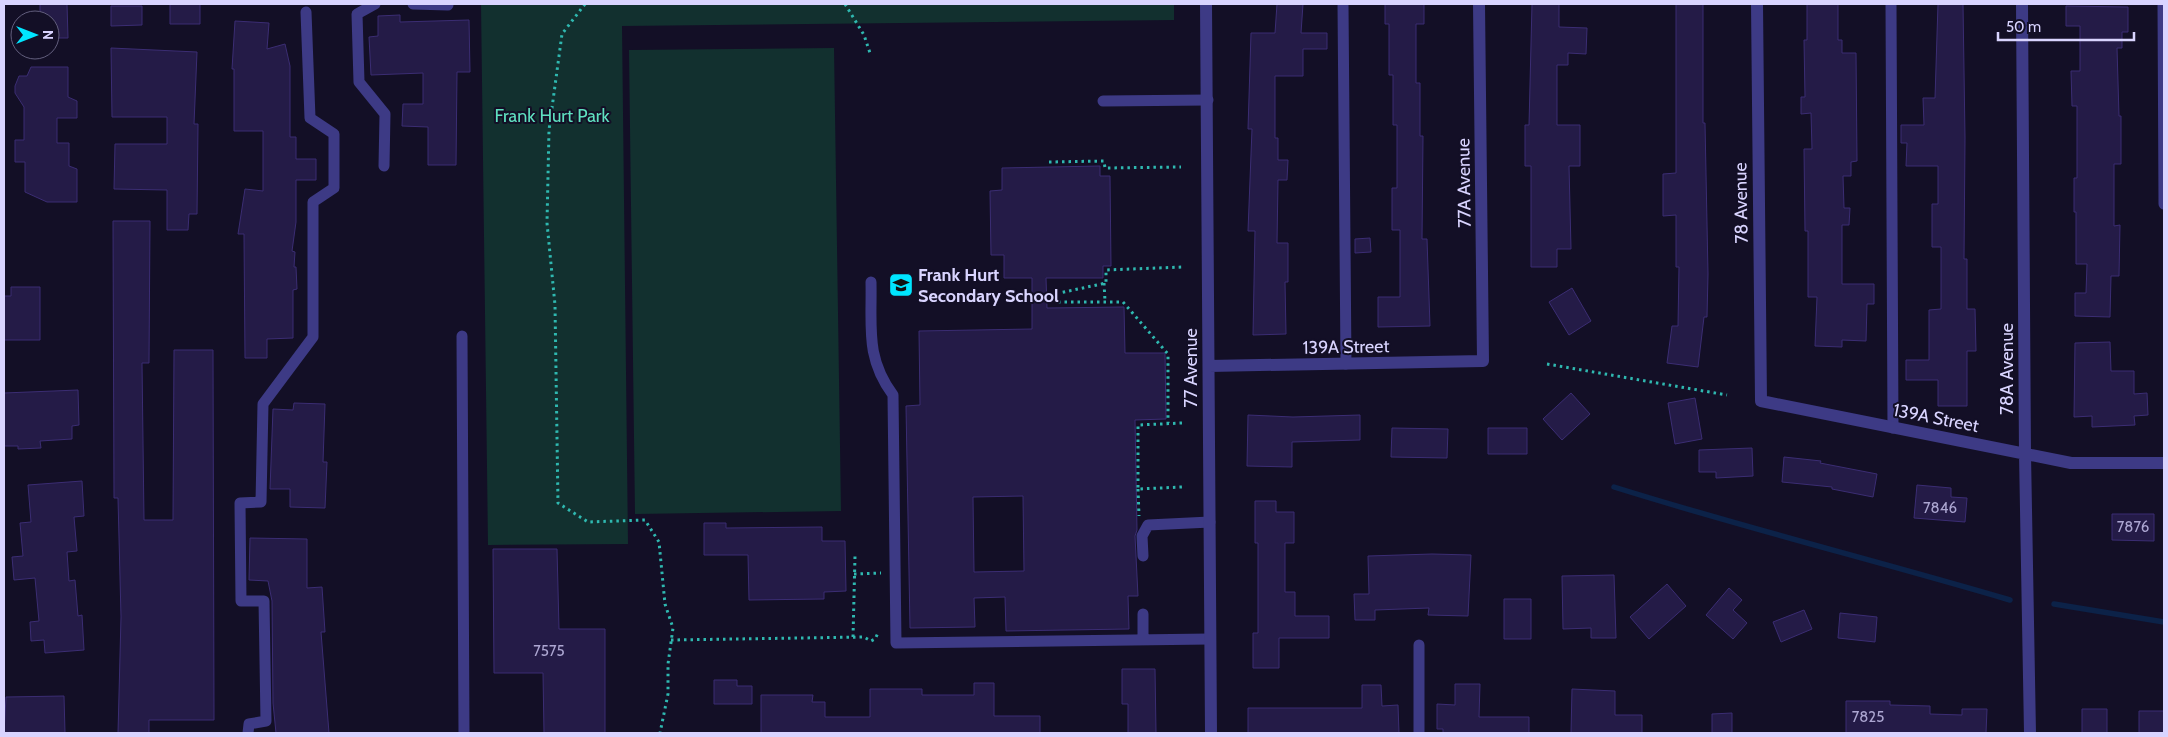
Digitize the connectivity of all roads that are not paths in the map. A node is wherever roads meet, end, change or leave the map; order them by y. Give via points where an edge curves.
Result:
1 (375, 4) edge
2 (413, 4) edge
3 (1206, 4) edge
4 (1343, 4) edge
5 (1479, 4) edge
6 (1756, 4) edge
7 (1891, 4) edge
8 (2022, 4) edge
9 (2163, 4) edge
10 (448, 5) dead end
11 (306, 12) dead end
12 (1208, 100) junction
13 (1104, 101) dead end
14 (384, 166) dead end
15 (2164, 204) edge
16 (872, 282) dead end
17 (462, 336) dead end
18 (1483, 361) joint
19 (1346, 364) junction
20 (1209, 366) junction
21 (1761, 401) joint
22 (1893, 428) junction
23 (2025, 454) junction
24 (2164, 463) edge
25 (1210, 522) junction
26 (1143, 556) dead end
27 (1143, 614) dead end
28 (1210, 639) junction
29 (1143, 640) junction
30 (1419, 645) dead end
31 (248, 733) edge
32 (464, 733) edge
33 (1211, 733) edge
34 (1419, 733) edge
35 (2030, 733) edge

1 - 14 lane via 357,14 359,82 384,114
2 - 10 lane
3 - 12 street, 77 Avenue
4 - 19 lane
5 - 18 street, 77A Avenue
6 - 21 street, 78 Avenue
7 - 22 lane
8 - 23 street, 78A Avenue
9 - 15 lane
11 - 31 lane via 310,118 334,134 334,188 314,202 314,337 263,404 261,502 240,503 241,601 264,601 266,721 248,724
12 - 13 lane
12 - 20 street, 77 Avenue
16 - 29 lane via 872,355 893,395 896,643
17 - 32 lane
18 - 19 street, 139A Street
19 - 20 street, 139A Street
20 - 25 street, 77 Avenue
21 - 22 street, 139A Street
22 - 23 street, 139A Street
23 - 24 street, 139A Street via 2071,463
23 - 35 street, 78A Avenue
25 - 26 lane via 1148,525 1142,536
25 - 28 street, 77 Avenue
27 - 29 lane
28 - 29 lane
28 - 33 street, 77 Avenue
30 - 34 lane

